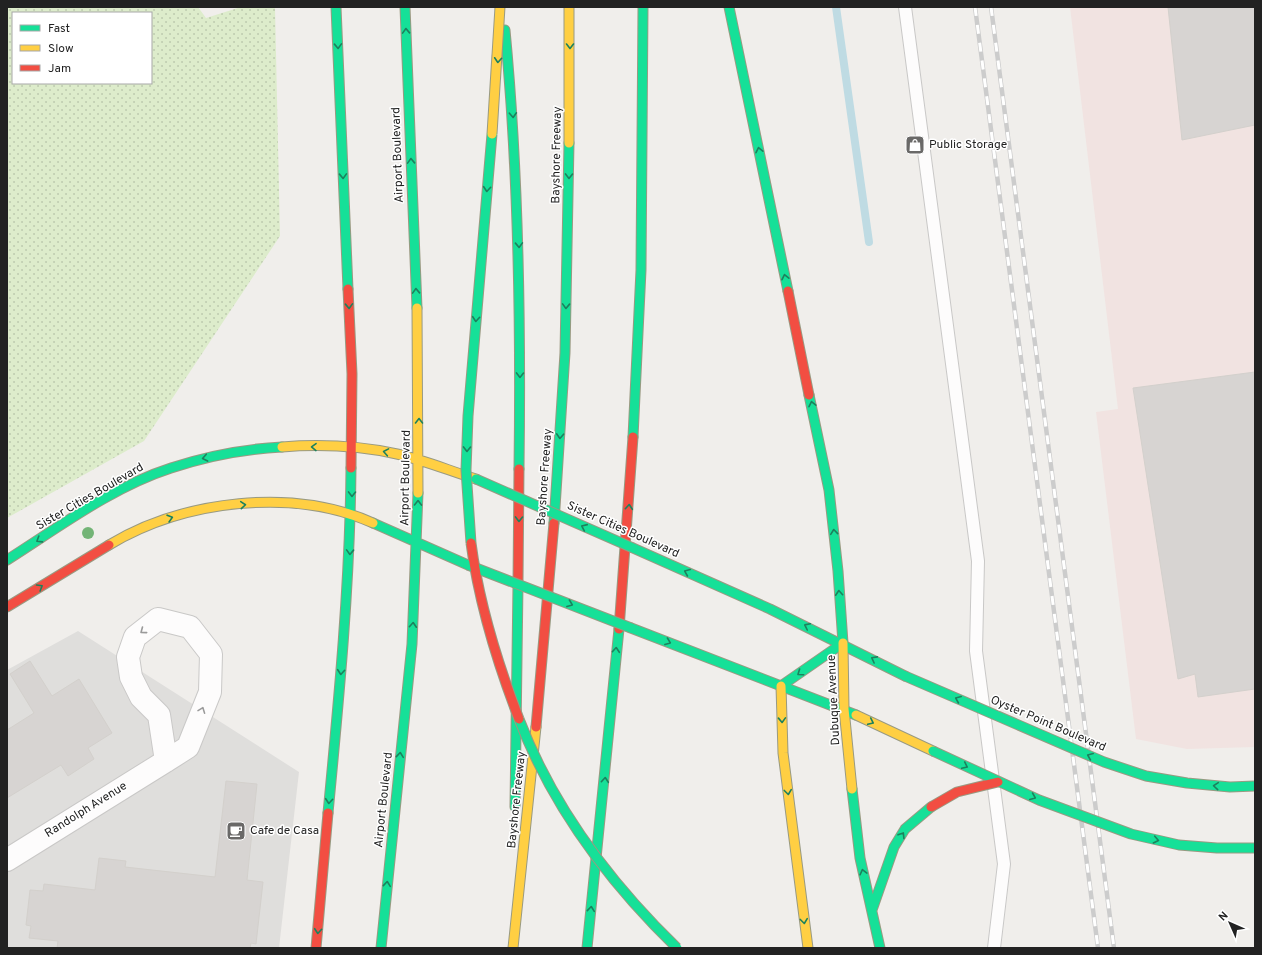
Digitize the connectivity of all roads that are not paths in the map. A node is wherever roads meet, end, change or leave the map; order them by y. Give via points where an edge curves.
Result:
1 (336, 7) edge
2 (405, 7) edge
3 (501, 7) edge
4 (569, 7) edge
5 (643, 7) edge
6 (729, 7) edge
7 (905, 7) edge
8 (353, 448) junction
9 (419, 460) junction
10 (351, 513) junction
11 (417, 542) junction
12 (7, 560) edge
13 (7, 607) edge
14 (843, 643) junction
15 (781, 686) junction
16 (844, 709) junction
17 (166, 761) junction
18 (998, 782) junction
19 (1255, 786) edge
20 (515, 819) dead end
21 (515, 835) dead end
22 (1255, 848) edge
23 (7, 860) edge
24 (872, 910) junction
25 (514, 947) edge
26 (316, 948) edge
27 (381, 948) edge
28 (587, 948) edge
29 (677, 948) edge
30 (808, 948) edge
31 (880, 948) edge
32 (994, 948) edge

1 -> 8 main road
9 -> 2 main road, Airport Boulevard via 419,372
3 -> 20 main road via 513,121 521,318
3 -> 29 main road, bridge via 467,420 468,524 475,572 487,626 506,687 536,761 559,804 615,884
4 -> 25 main road, Bayshore Freeway via 565,352 539,701
28 -> 5 main road via 632,466 638,347
14 -> 6 main road via 829,490
7 - 32 lane via 978,561 976,651 1004,864
9 -> 8 main road, Sister Cities Boulevard via 388,452
8 -> 10 main road
8 -> 12 main road, Sister Cities Boulevard via 265,449 193,461 143,479
11 -> 9 main road, Airport Boulevard
14 -> 9 main road, Sister Cities Boulevard, bridge via 476,479
10 - 11 main road
13 -> 10 main road via 114,542 160,520 204,508 259,503 306,504
10 -> 26 main road via 345,633
11 -> 15 main road, bridge via 468,565
27 -> 11 main road, Airport Boulevard via 411,649
14 -> 15 main road, Dubuque Avenue
14 - 16 main road, Dubuque Avenue
19 -> 14 main road, Oyster Point Boulevard, bridge via 1187,784 1146,776 1104,762 905,676
15 - 16 main road
15 -> 30 main road via 783,753
16 -> 18 main road, bridge
24 -> 16 main road, Dubuque Avenue via 860,858
17 -> 17 street, Randolph Avenue via 188,747 210,692 211,654 190,627 158,619 135,637 128,657 131,677 141,697 159,715
17 - 23 street, Randolph Avenue
18 -> 22 main road, bridge via 1087,819 1132,834 1178,845 1229,849
24 -> 18 main road, bridge via 894,847 905,829 931,807 957,792
21 - 25 main road
24 - 31 main road, Dubuque Avenue

